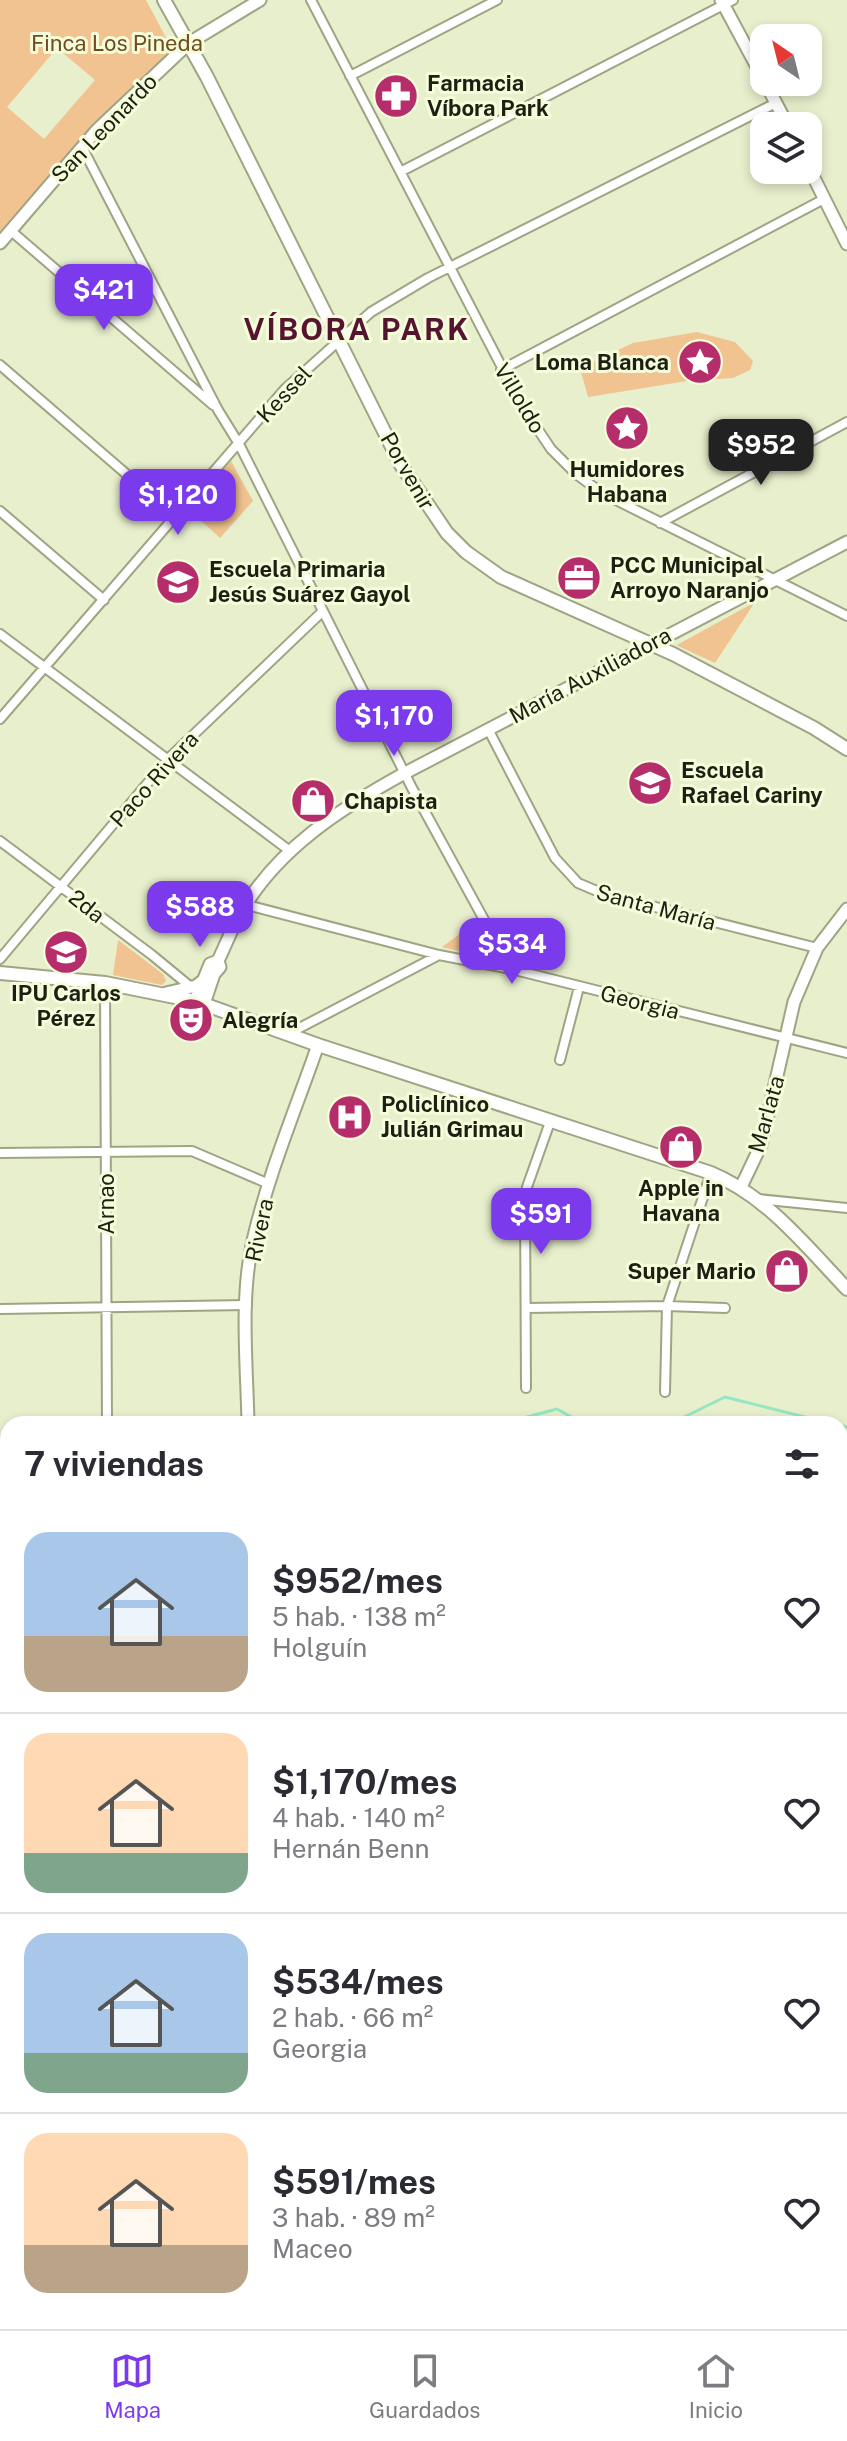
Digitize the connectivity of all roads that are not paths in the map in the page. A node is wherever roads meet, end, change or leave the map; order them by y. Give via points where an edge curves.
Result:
1 (164, 0) edge
2 (260, 0) edge
3 (311, 0) edge
4 (497, 0) edge
5 (726, 2) edge
6 (189, 43) junction
7 (750, 51) edge
8 (350, 76) junction
9 (772, 96) edge
10 (776, 103) junction
11 (781, 112) edge
12 (82, 147) junction
13 (402, 171) junction
14 (817, 184) edge
15 (824, 199) junction
16 (10, 230) junction
17 (0, 243) edge
18 (847, 244) edge
19 (450, 267) junction
20 (339, 339) junction
21 (0, 365) edge
22 (501, 370) junction
23 (218, 410) junction
24 (847, 422) edge
25 (239, 444) junction
26 (0, 511) edge
27 (175, 516) junction
28 (660, 523) junction
29 (847, 542) edge
30 (772, 580) junction
31 (104, 600) junction
32 (322, 612) junction
33 (847, 616) edge
34 (0, 634) edge
35 (650, 643) junction
36 (45, 668) junction
37 (0, 719) edge
38 (488, 729) junction
39 (847, 749) edge
40 (167, 760) junction
41 (405, 773) junction
42 (0, 841) edge
43 (290, 851) junction
44 (61, 886) junction
45 (247, 905) junction
46 (847, 909) edge
47 (817, 948) junction
48 (439, 955) junction
49 (0, 959) edge
50 (218, 961) junction
51 (511, 969) junction
52 (0, 973) edge
53 (105, 983) junction
54 (579, 987) junction
55 (199, 997) junction
56 (287, 1034) junction
57 (787, 1039) junction
58 (318, 1045) junction
59 (847, 1053) edge
60 (560, 1060) dead end
61 (550, 1122) junction
62 (106, 1151) junction
63 (0, 1153) edge
64 (711, 1173) junction
65 (269, 1184) junction
66 (741, 1187) junction
67 (758, 1199) junction
68 (847, 1208) edge
69 (847, 1289) edge
70 (247, 1305) junction
71 (667, 1306) junction
72 (106, 1308) junction
73 (526, 1308) junction
74 (725, 1308) dead end
75 (0, 1309) edge
76 (526, 1388) dead end
77 (665, 1392) dead end
78 (107, 1416) edge
79 (248, 1416) edge

1 - 6 main road, Porvenir
2 - 6 street, San Leonardo
3 - 8 street, Villoldo
4 - 8 street
5 - 7 street
5 - 13 street
6 - 12 street, San Leonardo
6 - 20 main road, Porvenir
8 - 13 street, Villoldo
9 - 10 street
10 - 11 street
10 - 19 street, Kessel
12 - 16 street, San Leonardo
12 - 23 street
13 - 19 street, Villoldo
14 - 15 street
15 - 18 street
15 - 22 street
16 - 17 street, San Leonardo
16 - 23 street
19 - 20 street, Kessel via 371,312
19 - 22 street, Villoldo
20 - 25 street, Kessel via 285,389
20 - 35 main road, Porvenir via 401,465 466,552 501,577
21 - 27 street
22 - 28 street, Villoldo via 551,449 576,474
23 - 25 street
24 - 28 street
25 - 27 street, Kessel
25 - 32 street
26 - 31 street
27 - 31 street, Kessel
28 - 30 street, Villoldo
29 - 30 street, María Auxiliadora
30 - 33 street, Villoldo
30 - 35 street, María Auxiliadora
31 - 36 street, Kessel
32 - 40 street, Paco Rivera
32 - 41 street
34 - 36 street
35 - 38 street, María Auxiliadora
35 - 39 main road, Porvenir
36 - 37 street, Kessel
36 - 40 street
38 - 41 street, María Auxiliadora
38 - 47 street, Santa María via 555,858 578,883
40 - 43 street
40 - 44 street, Paco Rivera
41 - 43 street, María Auxiliadora via 343,809
41 - 51 street
42 - 44 street, 2da
43 - 45 street, María Auxiliadora
44 - 49 street, Paco Rivera
44 - 55 street, 2da
45 - 48 street, Georgia
45 - 50 street, María Auxiliadora
46 - 47 street, Marlata
47 - 57 street, Marlata via 794,1002
48 - 51 street, Georgia
48 - 56 street
50 - 55 street, María Auxiliadora via 220,967
50 - 55 street, María Auxiliadora via 210,964
51 - 54 street, Georgia
52 - 53 main road
53 - 55 main road
53 - 62 street, Arnao
54 - 57 street, Georgia
54 - 60 street
55 - 56 main road
56 - 58 main road
57 - 59 street, Georgia
57 - 66 street, Marlata via 761,1145
58 - 61 main road
58 - 65 street, Rivera
61 - 64 main road
61 - 73 street via 527,1187
62 - 63 street
62 - 65 street via 192,1151
62 - 72 street, Arnao
64 - 66 main road
64 - 71 street
65 - 70 street, Rivera via 252,1247
66 - 67 main road
67 - 68 street
67 - 69 main road
70 - 72 street
70 - 79 street, Rivera
71 - 73 street
71 - 74 street
71 - 77 street
72 - 75 street
72 - 78 street, Arnao
73 - 76 street

